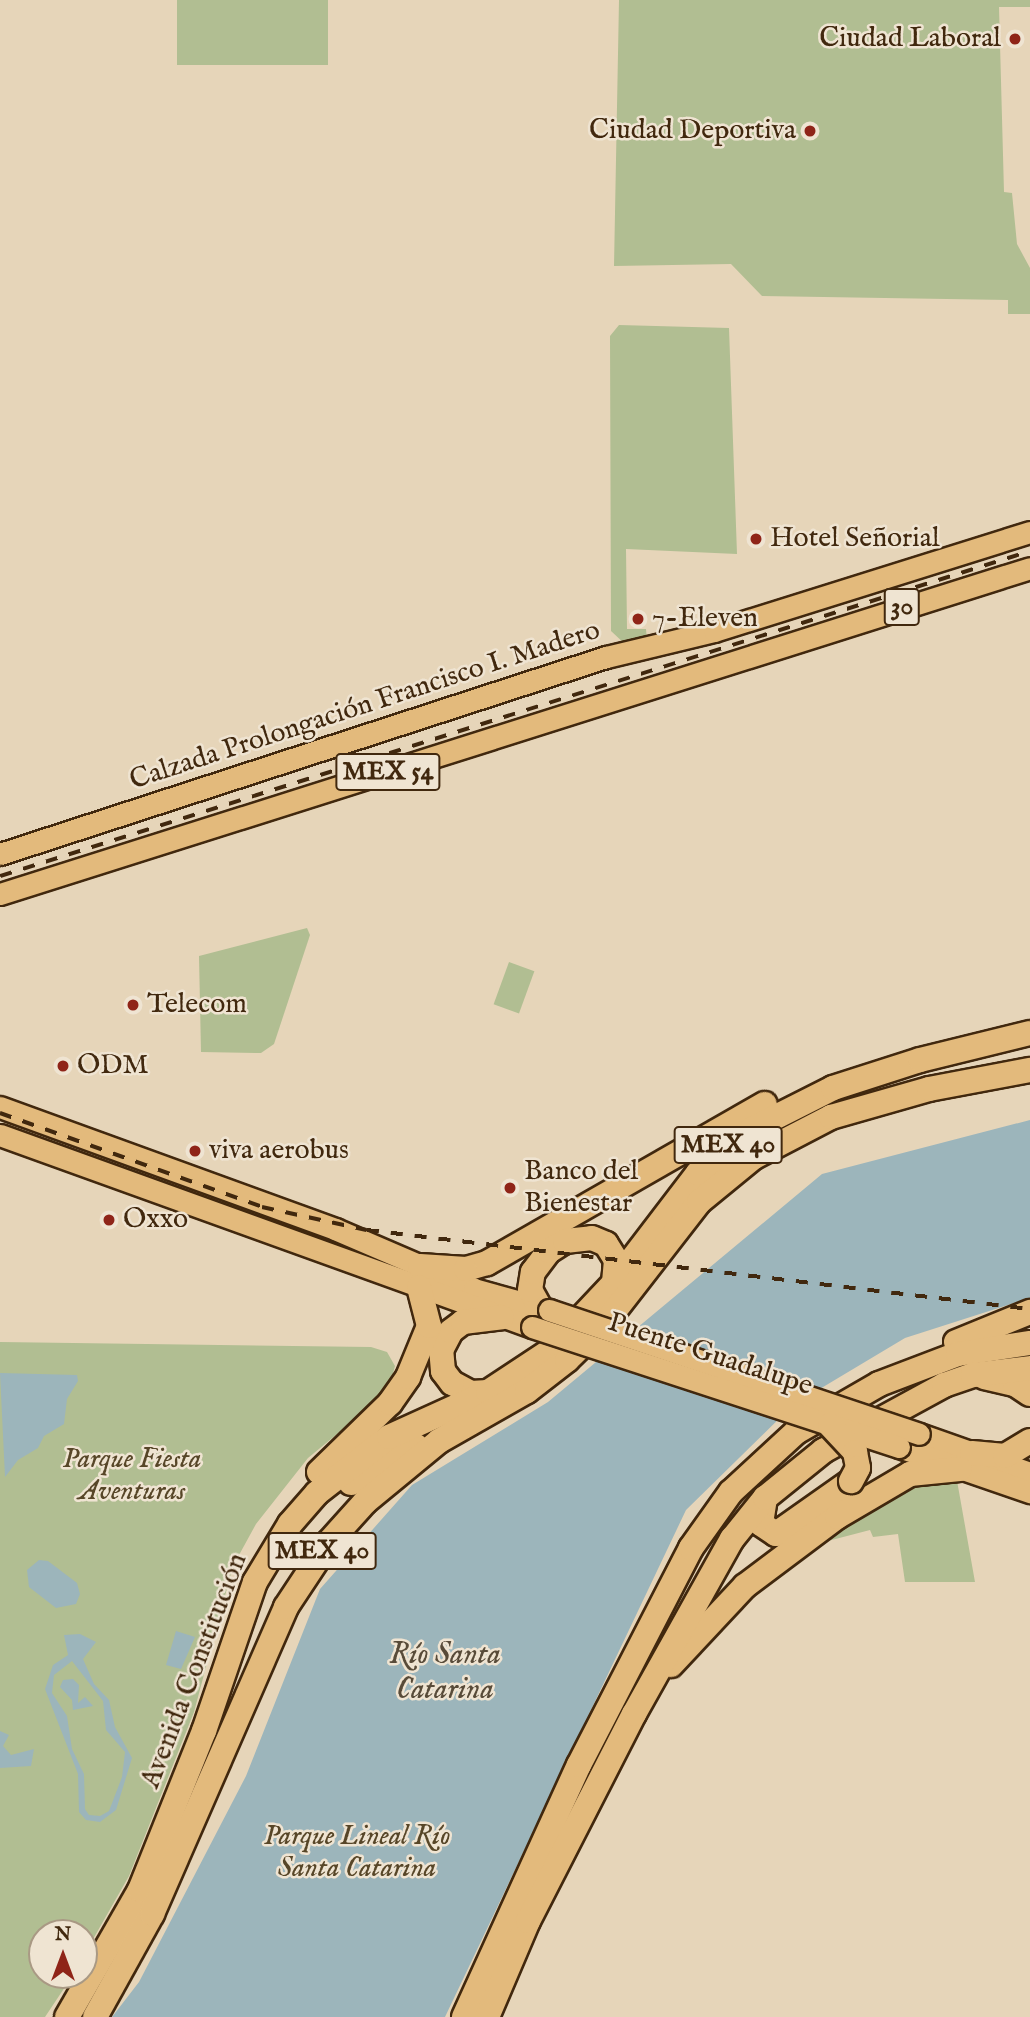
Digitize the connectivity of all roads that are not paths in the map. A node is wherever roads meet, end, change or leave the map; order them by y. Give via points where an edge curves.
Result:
1 (1030, 532) edge
2 (1030, 568) edge
3 (775, 648) joint
4 (0, 853) edge
5 (0, 894) edge
6 (1030, 1033) edge
7 (1030, 1053) edge
8 (889, 1069) junction
9 (1030, 1070) edge
10 (929, 1089) junction
11 (0, 1107) edge
12 (0, 1135) edge
13 (420, 1277) junction
14 (614, 1283) junction
15 (1030, 1312) edge
16 (540, 1314) junction
17 (502, 1317) junction
18 (1030, 1343) edge
19 (927, 1363) junction
20 (1030, 1368) edge
21 (973, 1375) junction
22 (488, 1392) junction
23 (1030, 1394) edge
24 (830, 1425) junction
25 (439, 1441) junction
26 (1030, 1441) edge
27 (966, 1461) junction
28 (1030, 1474) edge
29 (1030, 1492) edge
30 (765, 1497) junction
31 (307, 1503) junction
32 (239, 1621) junction
33 (647, 1691) junction
34 (67, 2017) edge
35 (94, 2017) edge
36 (464, 2017) edge
37 (487, 2017) edge

1 - 4 main road, Calzada Prolongación Francisco I. Madero / 30 via 714,632 606,657
2 - 3 main road, 30
3 - 5 main road, MEX 54
6 - 8 highway, Avenida Constitución / MEX 40
7 - 10 highway
8 - 13 highway via 842,1073 781,1096 486,1263
8 - 14 highway, Avenida Constitución / MEX 40 via 812,1096 733,1142 698,1173
9 - 10 highway, Avenida Constitución / MEX 40
10 - 25 highway, Avenida Constitución / MEX 40 via 831,1117 754,1157 699,1202 606,1322 567,1360 527,1391
11 - 13 main road via 335,1229
12 - 13 main road
13 - 16 main road via 474,1289
13 - 17 main road, Puente Guadalupe
13 - 31 highway via 429,1326 408,1377 390,1403 323,1465
14 - 16 highway via 616,1260 606,1244 592,1238 565,1241 549,1251 533,1272 530,1290
14 - 22 highway, Avenida Constitución / MEX 40 via 550,1351
15 - 19 highway via 960,1339
16 - 17 main road, Puente Guadalupe
16 - 24 main road, Puente Guadalupe, bridge
16 - 27 main road, Puente Guadalupe, bridge via 919,1434
17 - 22 highway via 463,1322 451,1331 441,1350 441,1364 452,1383 471,1393
18 - 19 highway via 990,1346
19 - 36 highway via 851,1399 796,1432 747,1475 704,1528 579,1765
20 - 21 highway
21 - 23 highway via 1007,1382
21 - 30 highway via 944,1385 823,1451
22 - 31 highway, Avenida Constitución / MEX 40 via 370,1449
24 - 27 main road, Puente Guadalupe, bridge
24 - 30 highway, bridge via 856,1452 858,1468 851,1481 776,1534 761,1524
25 - 32 highway via 402,1450 338,1494 282,1553
25 - 35 highway, Avenida Constitución / MEX 40 via 365,1502 299,1585 258,1666 152,1914
26 - 27 highway via 1005,1456
27 - 28 main road
27 - 29 main road
27 - 33 highway via 884,1486 775,1561 725,1606
30 - 33 highway via 732,1539
31 - 32 highway, Avenida Constitución / MEX 40 via 264,1563
32 - 34 highway, Avenida Constitución / MEX 40 via 204,1731 140,1890
33 - 37 highway via 528,1921

